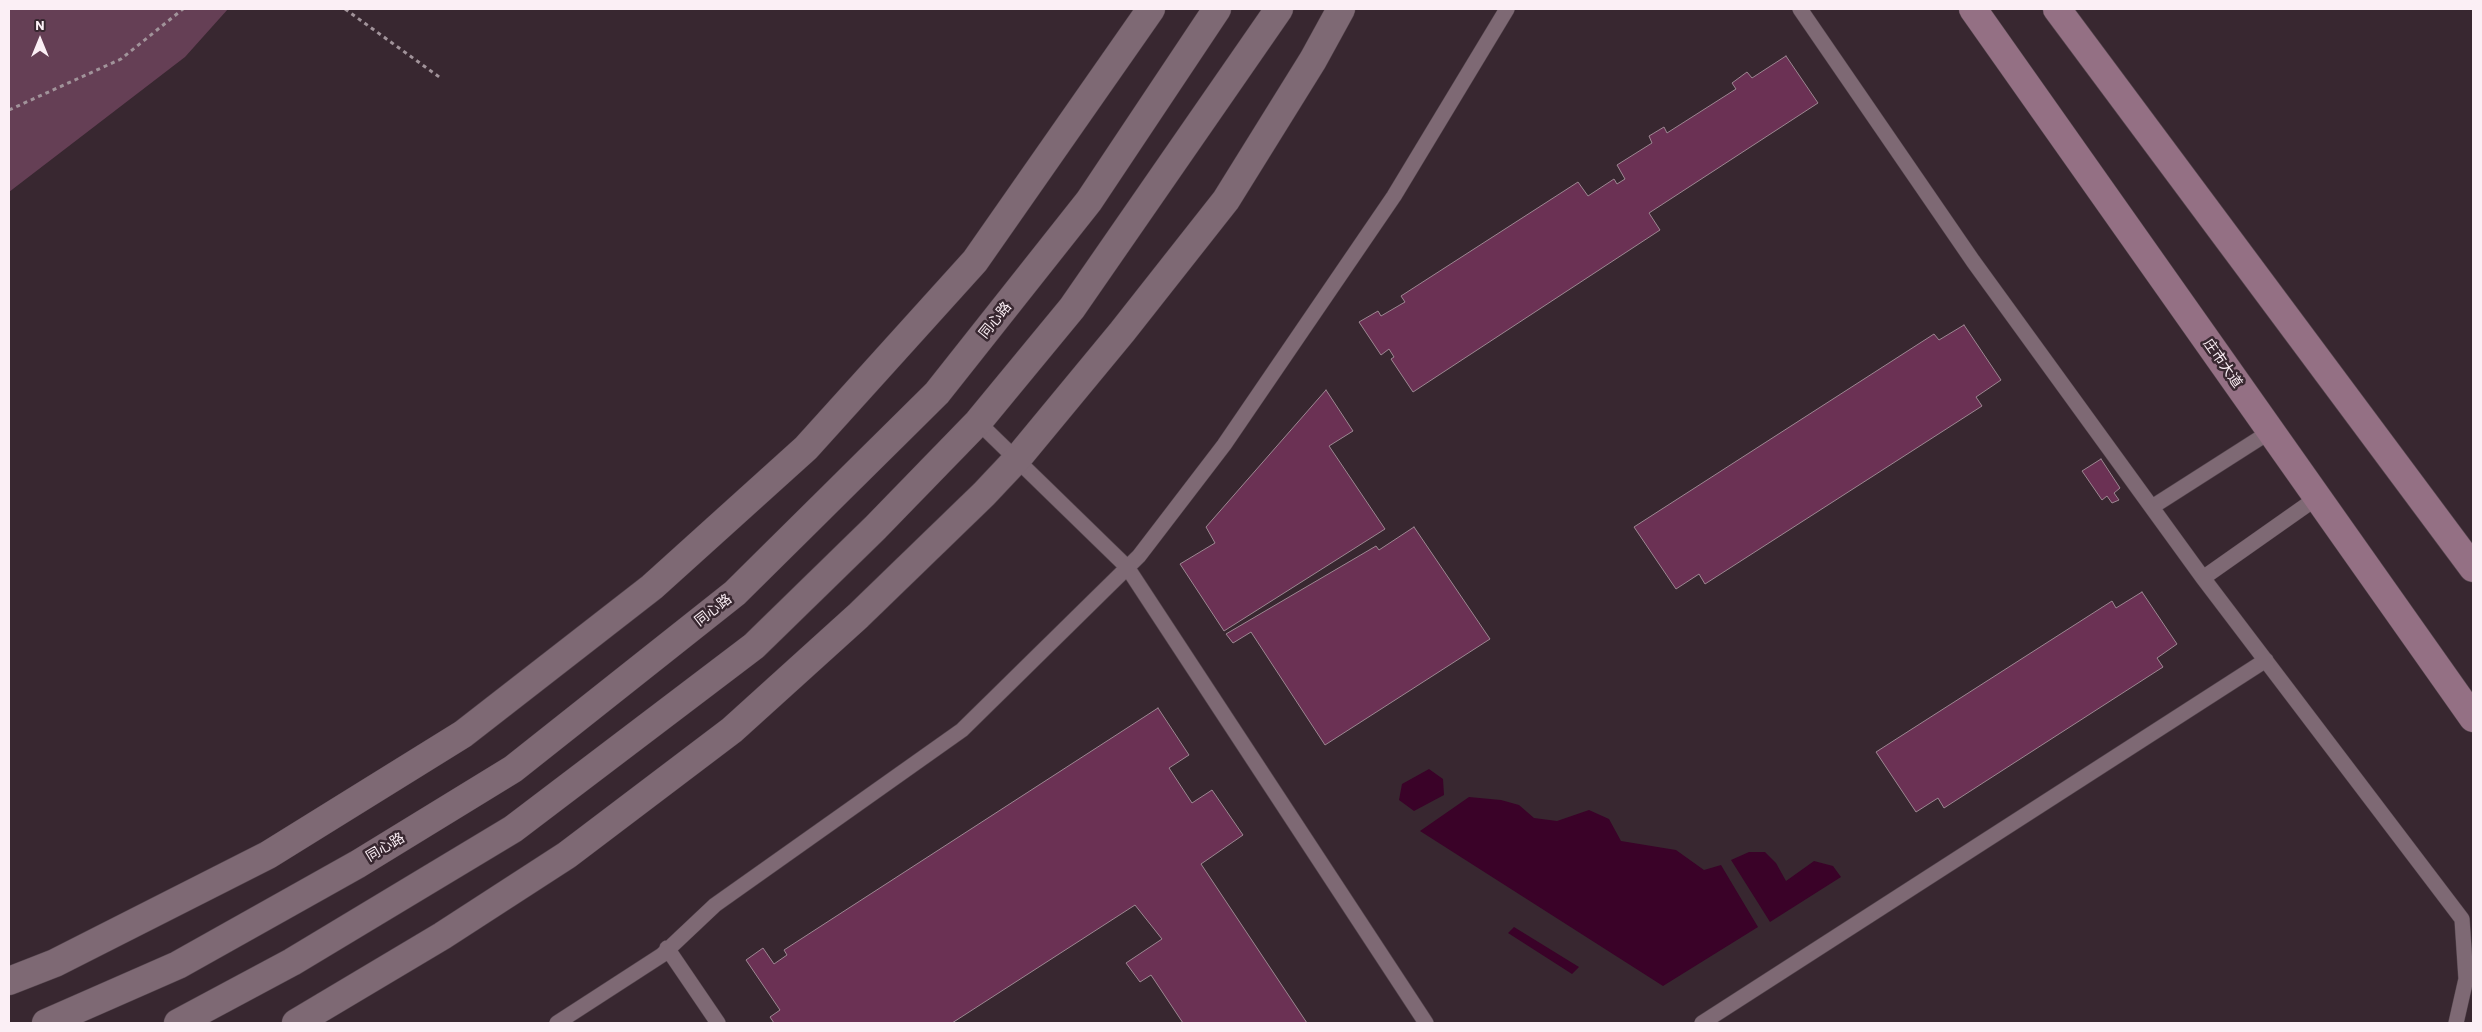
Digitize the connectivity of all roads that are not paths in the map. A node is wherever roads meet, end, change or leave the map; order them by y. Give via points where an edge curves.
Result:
1 (1151, 9) edge
2 (1217, 9) edge
3 (1280, 9) edge
4 (1342, 9) edge
5 (1507, 9) edge
6 (1800, 9) edge
7 (1973, 9) edge
8 (2057, 9) edge
9 (978, 422) junction
10 (2271, 431) junction
11 (1017, 459) junction
12 (2318, 497) junction
13 (2152, 507) junction
14 (1127, 567) junction
15 (2473, 568) edge
16 (2203, 578) junction
17 (2266, 660) junction
18 (2473, 718) edge
19 (667, 948) junction
20 (9, 981) edge
21 (46, 1023) edge
22 (178, 1023) edge
23 (296, 1023) edge
24 (557, 1023) edge
25 (718, 1023) edge
26 (1426, 1023) edge
27 (1702, 1023) edge
28 (2456, 1023) edge

1 - 20 street via 975,261 806,448 652,587 463,734 268,855 55,963
2 - 21 street, 同心路 via 1089,201 937,393 735,593 513,769 358,864 178,965
3 - 9 street via 1072,308
4 - 11 street via 1226,200
5 - 14 lane via 1367,236 1224,445 1139,556
6 - 13 lane via 1973,261
7 - 10 main road, 庄市大道
8 - 15 main road
9 - 11 lane
9 - 22 street via 754,646 513,830 292,962
10 - 12 main road, 庄市大道
10 - 13 lane
11 - 14 lane
11 - 23 street via 858,616 732,730 567,855 442,936
12 - 16 lane
12 - 18 main road, 庄市大道
13 - 16 lane
14 - 19 lane via 962,730 715,905
14 - 26 lane
16 - 17 lane
17 - 27 lane
17 - 28 lane via 2462,918 2466,979
19 - 24 lane via 662,955
19 - 25 lane

